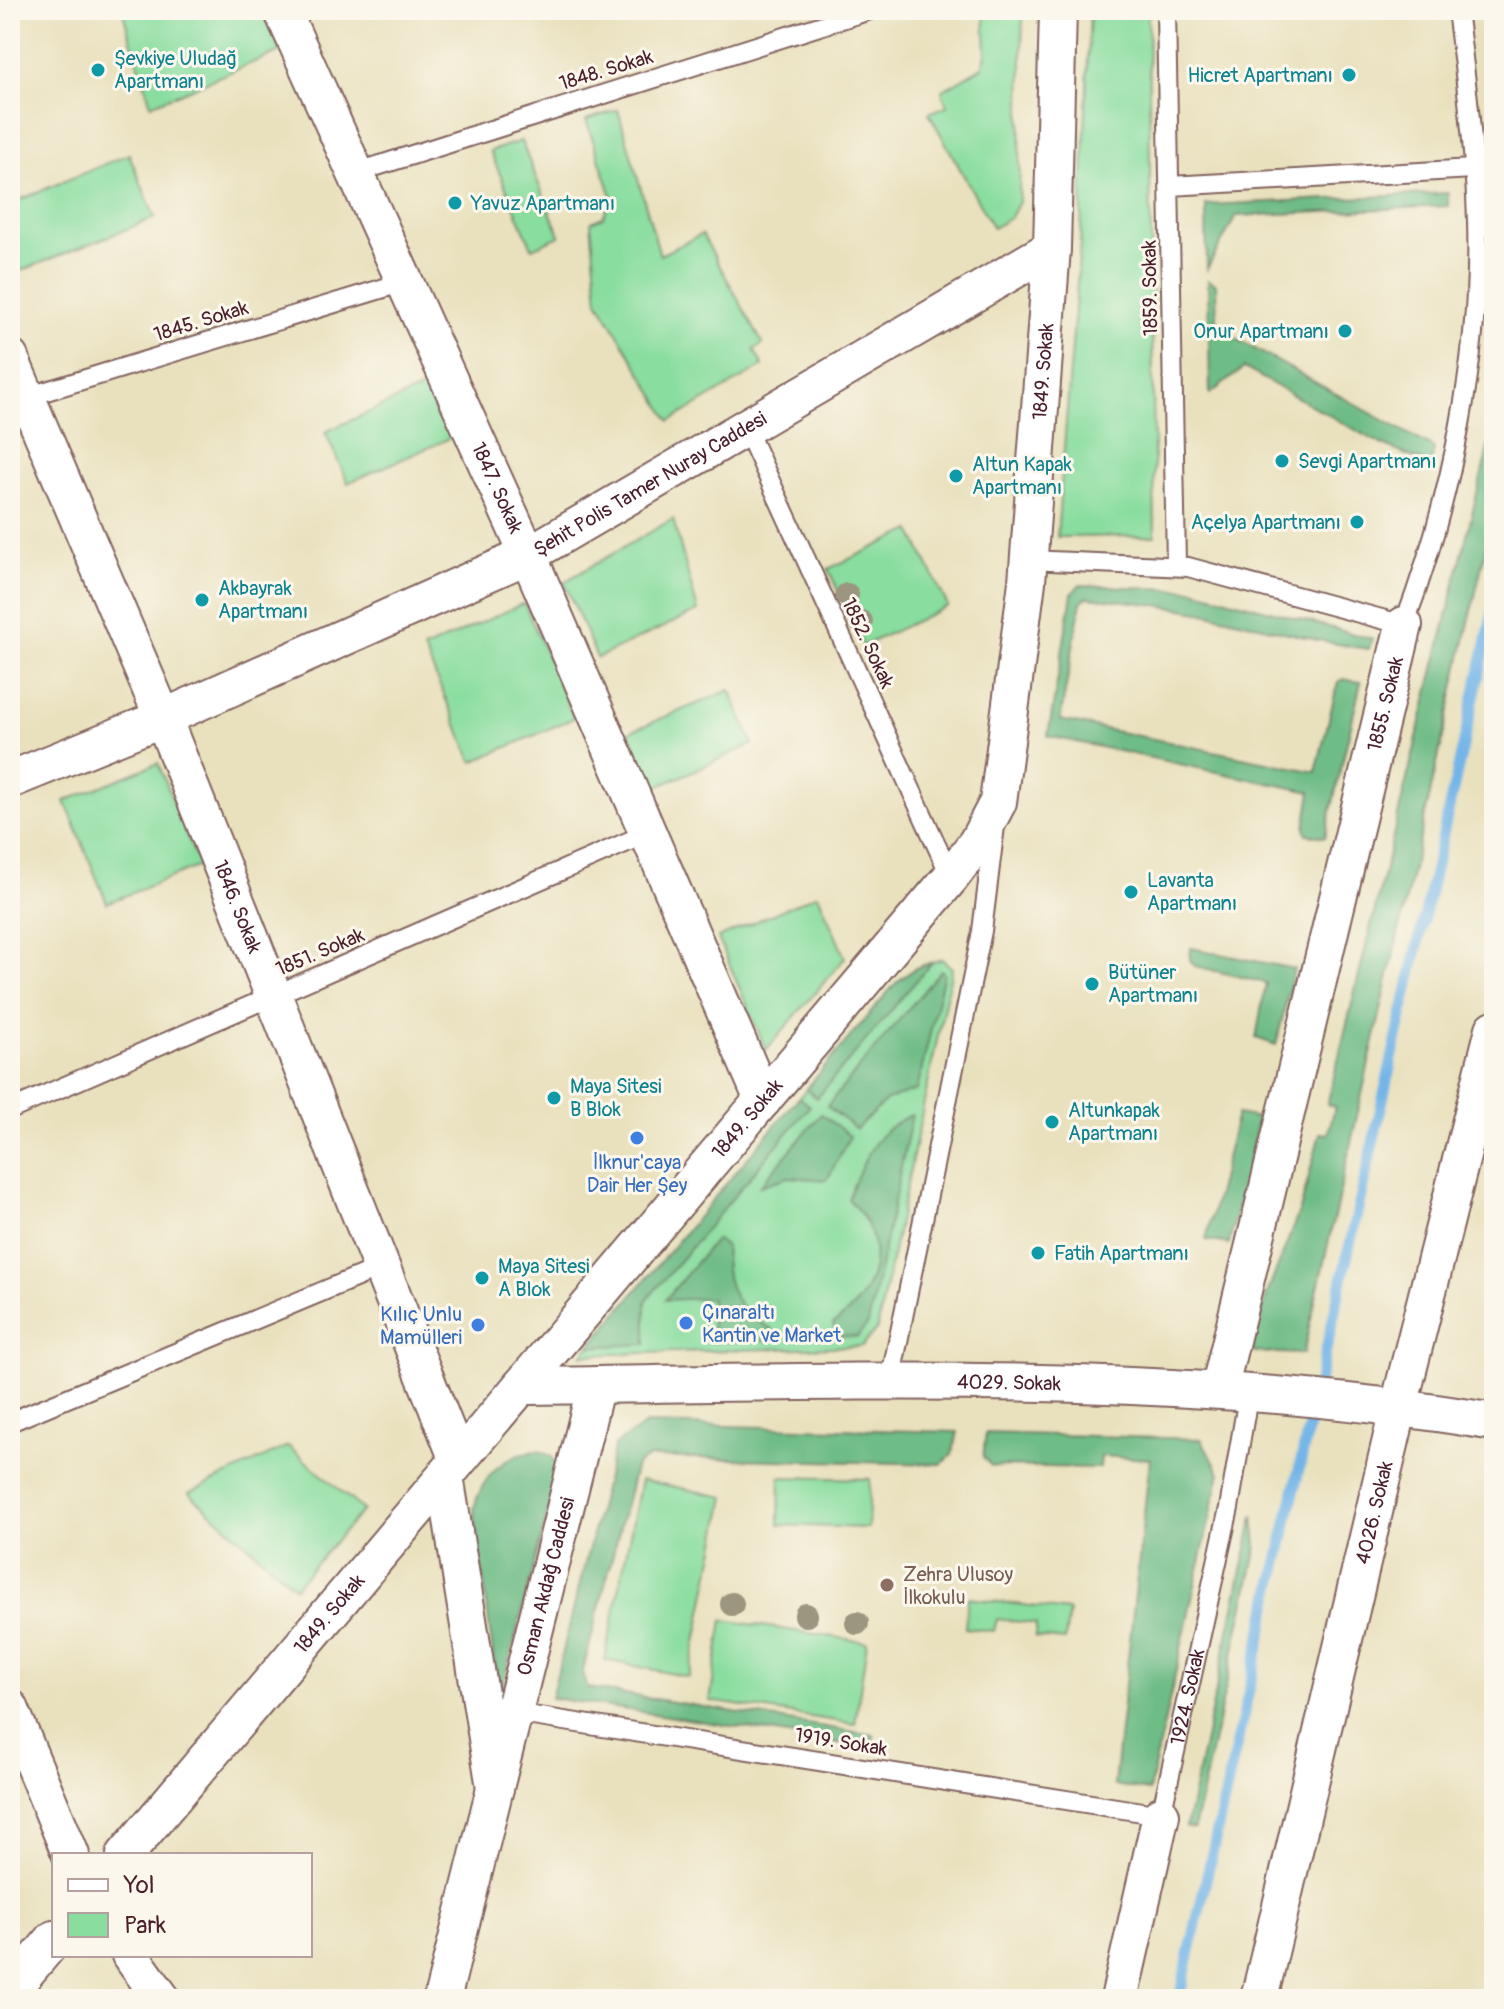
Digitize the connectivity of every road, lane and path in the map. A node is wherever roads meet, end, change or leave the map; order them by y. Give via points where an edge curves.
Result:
1 (282, 10) edge
2 (870, 10) edge
3 (1058, 10) edge
4 (1166, 10) edge
5 (1457, 10) edge
6 (1473, 169) junction
7 (355, 173) junction
8 (1170, 186) junction
9 (1052, 248) junction
10 (404, 282) junction
11 (10, 358) edge
12 (18, 400) edge
13 (745, 426) junction
14 (528, 555) junction
15 (1028, 560) junction
16 (1176, 565) junction
17 (1404, 625) junction
18 (163, 718) junction
19 (10, 780) edge
20 (998, 802) junction
21 (648, 833) junction
22 (951, 877) junction
23 (274, 996) junction
24 (1494, 1029) edge
25 (763, 1100) junction
26 (10, 1110) edge
27 (381, 1267) junction
28 (890, 1381) junction
29 (596, 1385) junction
30 (521, 1386) junction
31 (1247, 1392) junction
32 (1399, 1406) junction
33 (10, 1422) edge
34 (1494, 1422) edge
35 (452, 1468) junction
36 (10, 1708) edge
37 (514, 1713) junction
38 (495, 1788) junction
39 (1161, 1815) junction
40 (70, 1853) edge
41 (127, 1853) edge
42 (52, 1941) edge
43 (131, 1957) edge
44 (10, 1991) edge
45 (162, 1999) edge
46 (442, 1999) edge
47 (1119, 1999) edge
48 (1259, 1999) edge

1 - 7 street, 1847. Sokak
2 - 7 lane, 1848. Sokak
3 - 9 street
4 - 8 lane, 1859. Sokak
5 - 6 lane, 1855. Sokak
6 - 8 lane
6 - 17 lane, 1855. Sokak via 1476,267 1465,381 1442,498
7 - 10 street, 1847. Sokak
8 - 16 lane, 1859. Sokak
9 - 13 street, Şehit Polis Tamer Nuray Caddesi
9 - 15 street, 1849. Sokak
10 - 12 lane, 1845. Sokak
10 - 14 street, 1847. Sokak
11 - 12 street, 1846. Sokak
12 - 18 street, 1846. Sokak
13 - 14 street, Şehit Polis Tamer Nuray Caddesi
13 - 22 lane, 1852. Sokak
14 - 18 street, Şehit Polis Tamer Nuray Caddesi
14 - 21 street, 1847. Sokak
15 - 16 lane
15 - 20 street, 1849. Sokak
16 - 17 lane
17 - 31 street, 1855. Sokak
18 - 19 street, Şehit Polis Tamer Nuray Caddesi
18 - 23 street, 1846. Sokak
20 - 22 street, 1849. Sokak
20 - 28 lane via 982,931
21 - 23 lane, 1851. Sokak
21 - 25 street, 1847. Sokak
22 - 25 street, 1849. Sokak
23 - 26 lane, 1851. Sokak
23 - 27 street, 1846. Sokak
24 - 32 street, 4026. Sokak
25 - 30 street, 1849. Sokak
27 - 33 lane
27 - 35 street, 1846. Sokak
28 - 29 street, 4029. Sokak
28 - 31 street, 4029. Sokak
29 - 30 street, 4029. Sokak
29 - 37 street, Osman Akdağ Caddesi
30 - 35 street, 1849. Sokak
31 - 32 street, 4029. Sokak
31 - 39 lane, 1924. Sokak via 1229,1508
32 - 34 street, 4029. Sokak
32 - 48 street, 4026. Sokak
35 - 38 street, Osman Akdağ Caddesi
35 - 41 street, 1849. Sokak
36 - 40 street
37 - 38 street, Osman Akdağ Caddesi
37 - 39 lane, 1919. Sokak
38 - 46 street, Osman Akdağ Caddesi
39 - 47 street, 1924. Sokak
42 - 44 street
43 - 45 street

